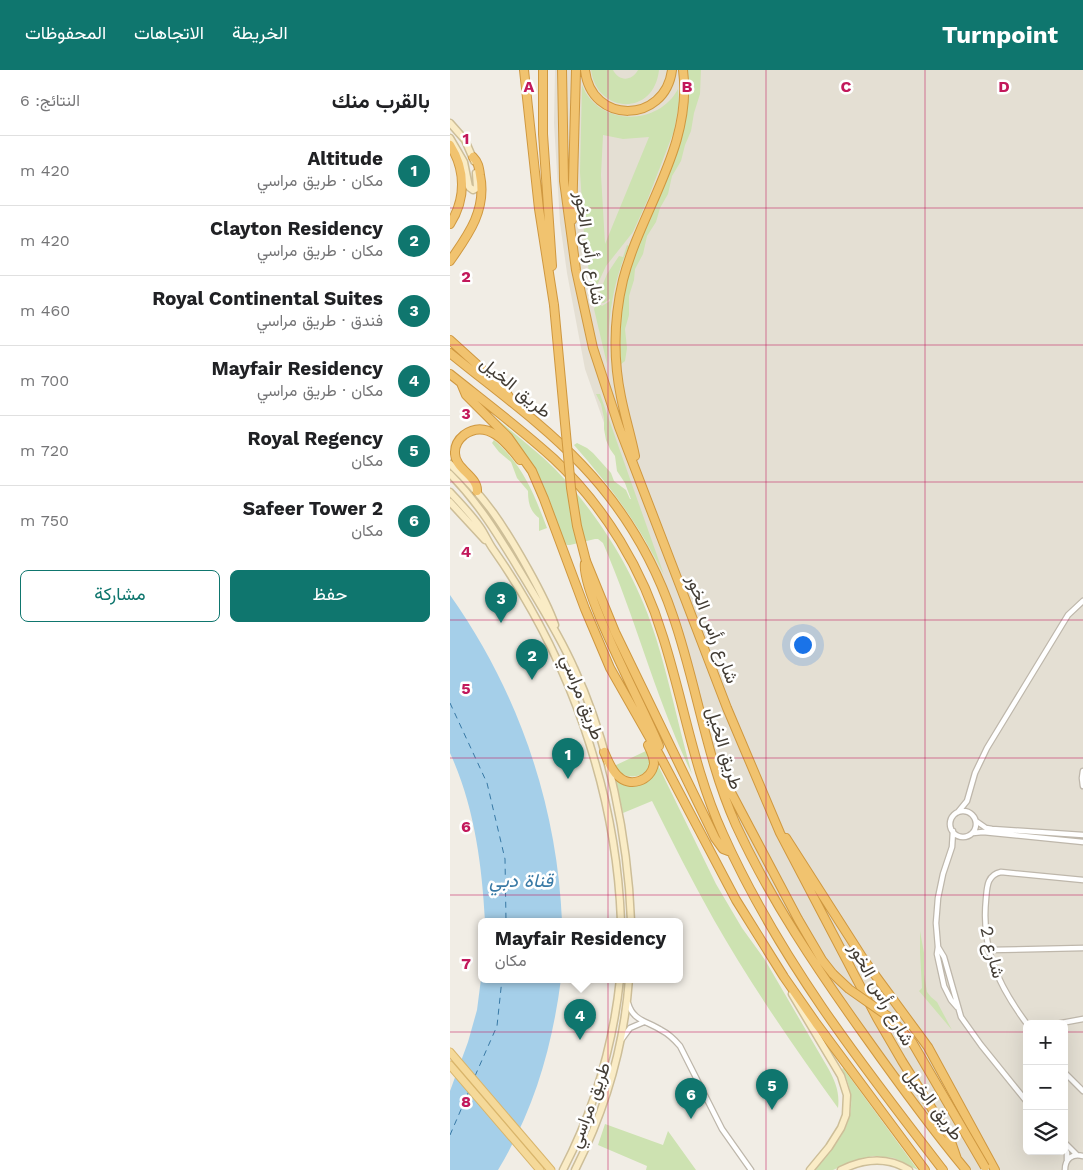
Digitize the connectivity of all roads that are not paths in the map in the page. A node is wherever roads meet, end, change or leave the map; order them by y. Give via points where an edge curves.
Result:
1 (524, 70) edge
2 (543, 70) edge
3 (562, 70) edge
4 (576, 70) edge
5 (585, 70) edge
6 (672, 70) edge
7 (683, 70) edge
8 (450, 123) edge
9 (450, 138) edge
10 (450, 145) edge
11 (473, 157) junction
12 (450, 224) edge
13 (572, 244) junction
14 (450, 261) edge
15 (554, 305) junction
16 (450, 340) edge
17 (450, 353) edge
18 (450, 374) edge
19 (461, 383) junction
20 (512, 404) junction
21 (450, 464) edge
22 (638, 473) junction
23 (450, 474) edge
24 (477, 491) junction
25 (450, 492) edge
26 (450, 502) edge
27 (554, 526) junction
28 (488, 548) junction
29 (1083, 602) edge
30 (558, 636) junction
31 (629, 670) junction
32 (630, 705) junction
33 (604, 752) junction
34 (709, 752) junction
35 (660, 756) junction
36 (1083, 771) edge
37 (1083, 786) edge
38 (967, 801) junction
39 (958, 812) junction
40 (972, 814) junction
41 (976, 822) junction
42 (953, 831) junction
43 (780, 833) junction
44 (972, 833) junction
45 (1072, 833) junction
46 (1083, 835) edge
47 (963, 836) junction
48 (1072, 841) junction
49 (1083, 842) edge
50 (951, 851) junction
51 (732, 852) junction
52 (1083, 880) edge
53 (622, 918) edge
54 (631, 918) edge
55 (938, 947) junction
56 (1083, 948) edge
57 (989, 950) junction
58 (948, 969) junction
59 (940, 972) junction
60 (784, 977) junction
61 (619, 983) edge
62 (629, 983) edge
63 (628, 998) junction
64 (957, 1007) junction
65 (1083, 1019) edge
66 (1024, 1020) edge
67 (644, 1022) junction
68 (1068, 1022) edge
69 (622, 1040) junction
70 (450, 1052) edge
71 (450, 1065) edge
72 (1068, 1076) edge
73 (1083, 1091) edge
74 (1023, 1097) edge
75 (1068, 1147) edge
76 (584, 1152) junction
77 (1066, 1155) edge
78 (1077, 1155) junction
79 (1083, 1156) edge
80 (957, 1159) junction
81 (1067, 1160) junction
82 (986, 1168) edge
83 (540, 1170) edge
84 (551, 1170) edge
85 (564, 1170) edge
86 (575, 1170) edge
87 (580, 1170) edge
88 (751, 1170) edge
89 (810, 1170) edge
90 (841, 1170) edge
91 (909, 1170) edge
92 (925, 1170) edge
93 (943, 1170) edge
94 (966, 1170) edge
95 (995, 1170) edge
96 (1065, 1170) edge

1 - 15 highway via 541,225
2 - 15 highway, شارع رأس الخور via 543,134
3 - 13 highway, شارع رأس الخور via 564,181
4 - 13 highway
5 - 6 highway via 596,98 613,109 634,111 660,98
7 - 22 highway via 684,107 679,136 630,256 617,315 617,375
8 - 11 street via 465,140
9 - 11 street via 464,162 469,187 476,190
10 - 12 highway via 460,165 462,185 459,204
11 - 14 highway via 480,174 482,200 473,227
13 - 22 highway, شارع رأس الخور via 580,296 594,348
15 - 31 highway, شارع رأس الخور, bridge via 577,526 586,561
16 - 20 highway via 504,389
17 - 20 highway, طريق الخيل
18 - 19 highway, طريق الخيل
19 - 27 highway via 466,395 504,432 524,458
19 - 51 highway, طريق الخيل via 566,472 591,500 623,547 657,618 700,776
20 - 34 highway, طريق الخيل via 592,475 638,539 668,603
21 - 24 street
22 - 43 highway, شارع رأس الخور via 727,708
23 - 30 street, طريق مراسي via 490,522
24 - 27 highway via 476,485 457,462 455,451 466,434 487,430 500,438 521,462
24 - 30 street via 500,520 518,551 548,606
25 - 28 street, طريق مراسي via 480,527
26 - 28 street
27 - 32 highway via 603,653
28 - 53 street, طريق مراسي via 537,619 575,702 609,823
29 - 38 street via 1068,615 987,748
30 - 33 street, طريق مراسي via 578,677
31 - 35 highway
31 - 51 highway, شارع رأس الخور via 717,842
32 - 33 highway via 652,754 652,770 641,781 626,781 616,774
32 - 35 highway
33 - 54 street, طريق مراسي via 624,845
34 - 80 highway, طريق الخيل via 738,828 793,929 858,1027
34 - 82 highway, bridge via 822,960 849,989 889,1017 912,1042
35 - 60 highway via 725,882
36 - 37 street
38 - 39 street
38 - 40 street
39 - 40 street
39 - 42 street via 951,820
40 - 41 street
41 - 44 street
41 - 45 street via 992,829
42 - 47 street
42 - 50 street
43 - 80 highway, شارع رأس الخور via 877,1018 949,1136
43 - 95 highway via 792,845 864,960 928,1047
44 - 47 street
44 - 48 street
45 - 46 street
45 - 48 street via 1075,837
47 - 50 street
48 - 49 street
50 - 55 street via 938,898
51 - 93 highway, طريق الخيل via 760,908 814,994
52 - 57 street, شارع 2 via 1004,872 994,874 987,886 985,910
55 - 58 street
55 - 59 street
56 - 57 street
57 - 66 street, شارع 2 via 997,978
58 - 59 street
58 - 64 street
59 - 64 street via 949,997
60 - 89 street via 841,1076 847,1095 844,1121
60 - 92 highway
61 - 85 street, طريق مراسي via 614,1001 613,1030 601,1078
62 - 63 street, طريق مراسي
63 - 67 street via 632,1012
63 - 69 street, طريق مراسي
64 - 74 street via 973,1035
65 - 68 street
67 - 69 street via 630,1028
67 - 88 street via 670,1035 680,1046 722,1129
69 - 76 street, طريق مراسي via 610,1085
70 - 84 main road
71 - 83 main road
72 - 73 street
75 - 78 street
76 - 86 street, طريق مراسي
76 - 87 street
77 - 81 street
78 - 79 street
78 - 81 street
80 - 94 highway, طريق الخيل
81 - 96 street
90 - 91 street via 878,1160 893,1162

